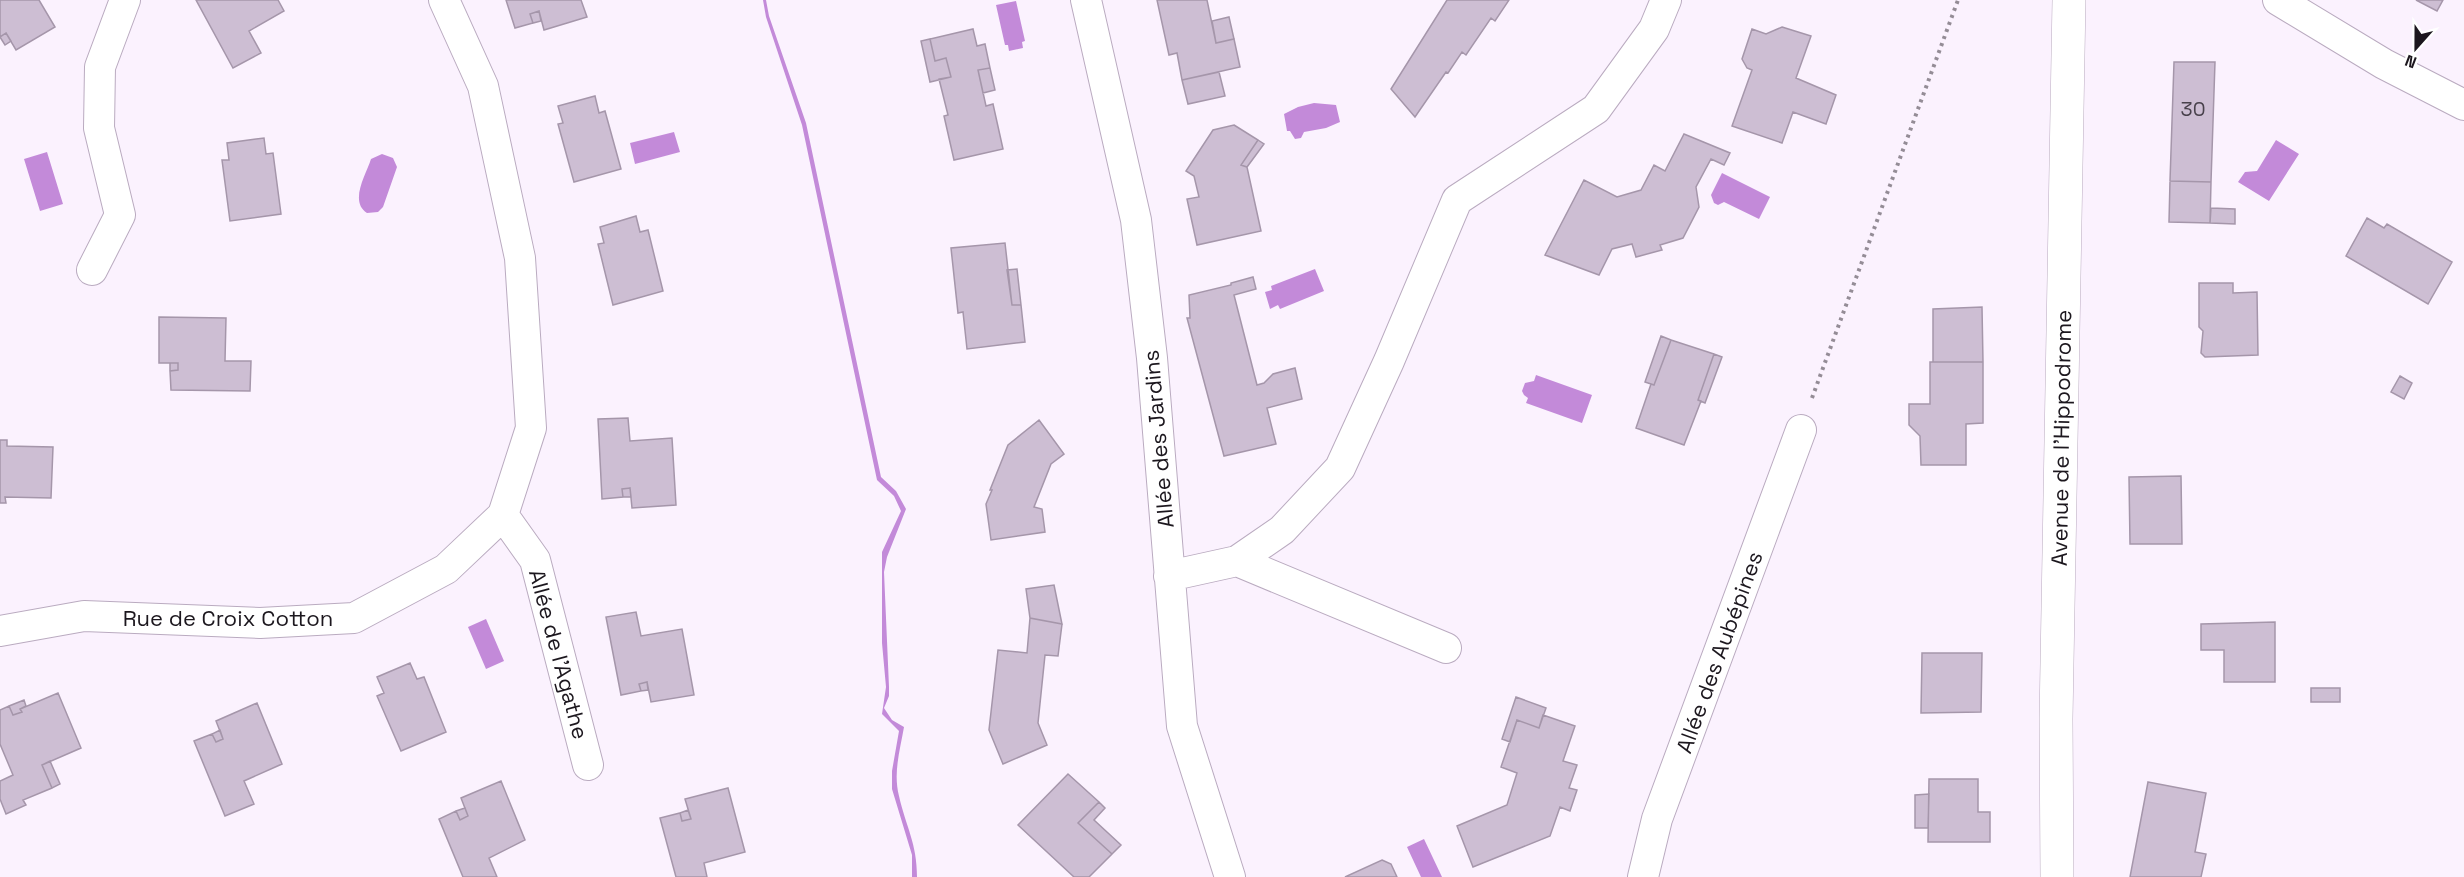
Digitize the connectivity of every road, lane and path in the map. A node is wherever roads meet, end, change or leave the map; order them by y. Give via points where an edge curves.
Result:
1 (124, 0) edge
2 (444, 0) edge
3 (1086, 0) edge
4 (1666, 0) edge
5 (1958, 0) edge
6 (2069, 0) edge
7 (2278, 0) edge
8 (2464, 105) edge
9 (92, 270) dead end
10 (1801, 430) joint
11 (503, 515) junction
12 (1237, 561) junction
13 (1169, 576) junction
14 (0, 631) edge
15 (1446, 648) dead end
16 (588, 765) dead end
17 (1230, 877) edge
18 (1643, 877) edge
19 (2057, 877) edge

1 - 9 street via 100,67 99,128 120,215
2 - 11 street, Rue de Croix Cotton via 483,86 520,258 531,428
3 - 13 street, Allée des Jardins via 1136,220 1152,358
4 - 12 street via 1654,29 1596,109 1457,200 1340,468 1282,530
5 - 10 path
6 - 19 main road, Avenue de l'Hippodrome via 2056,719
7 - 8 street via 2384,64
10 - 18 street, Allée des Aubépines via 1658,819
11 - 14 street, Rue de Croix Cotton via 446,569 354,618 261,623 84,616
11 - 16 street, Allée de l'Agathe via 535,560
12 - 13 street
12 - 15 street
13 - 17 street, Allée des Jardins via 1182,726

